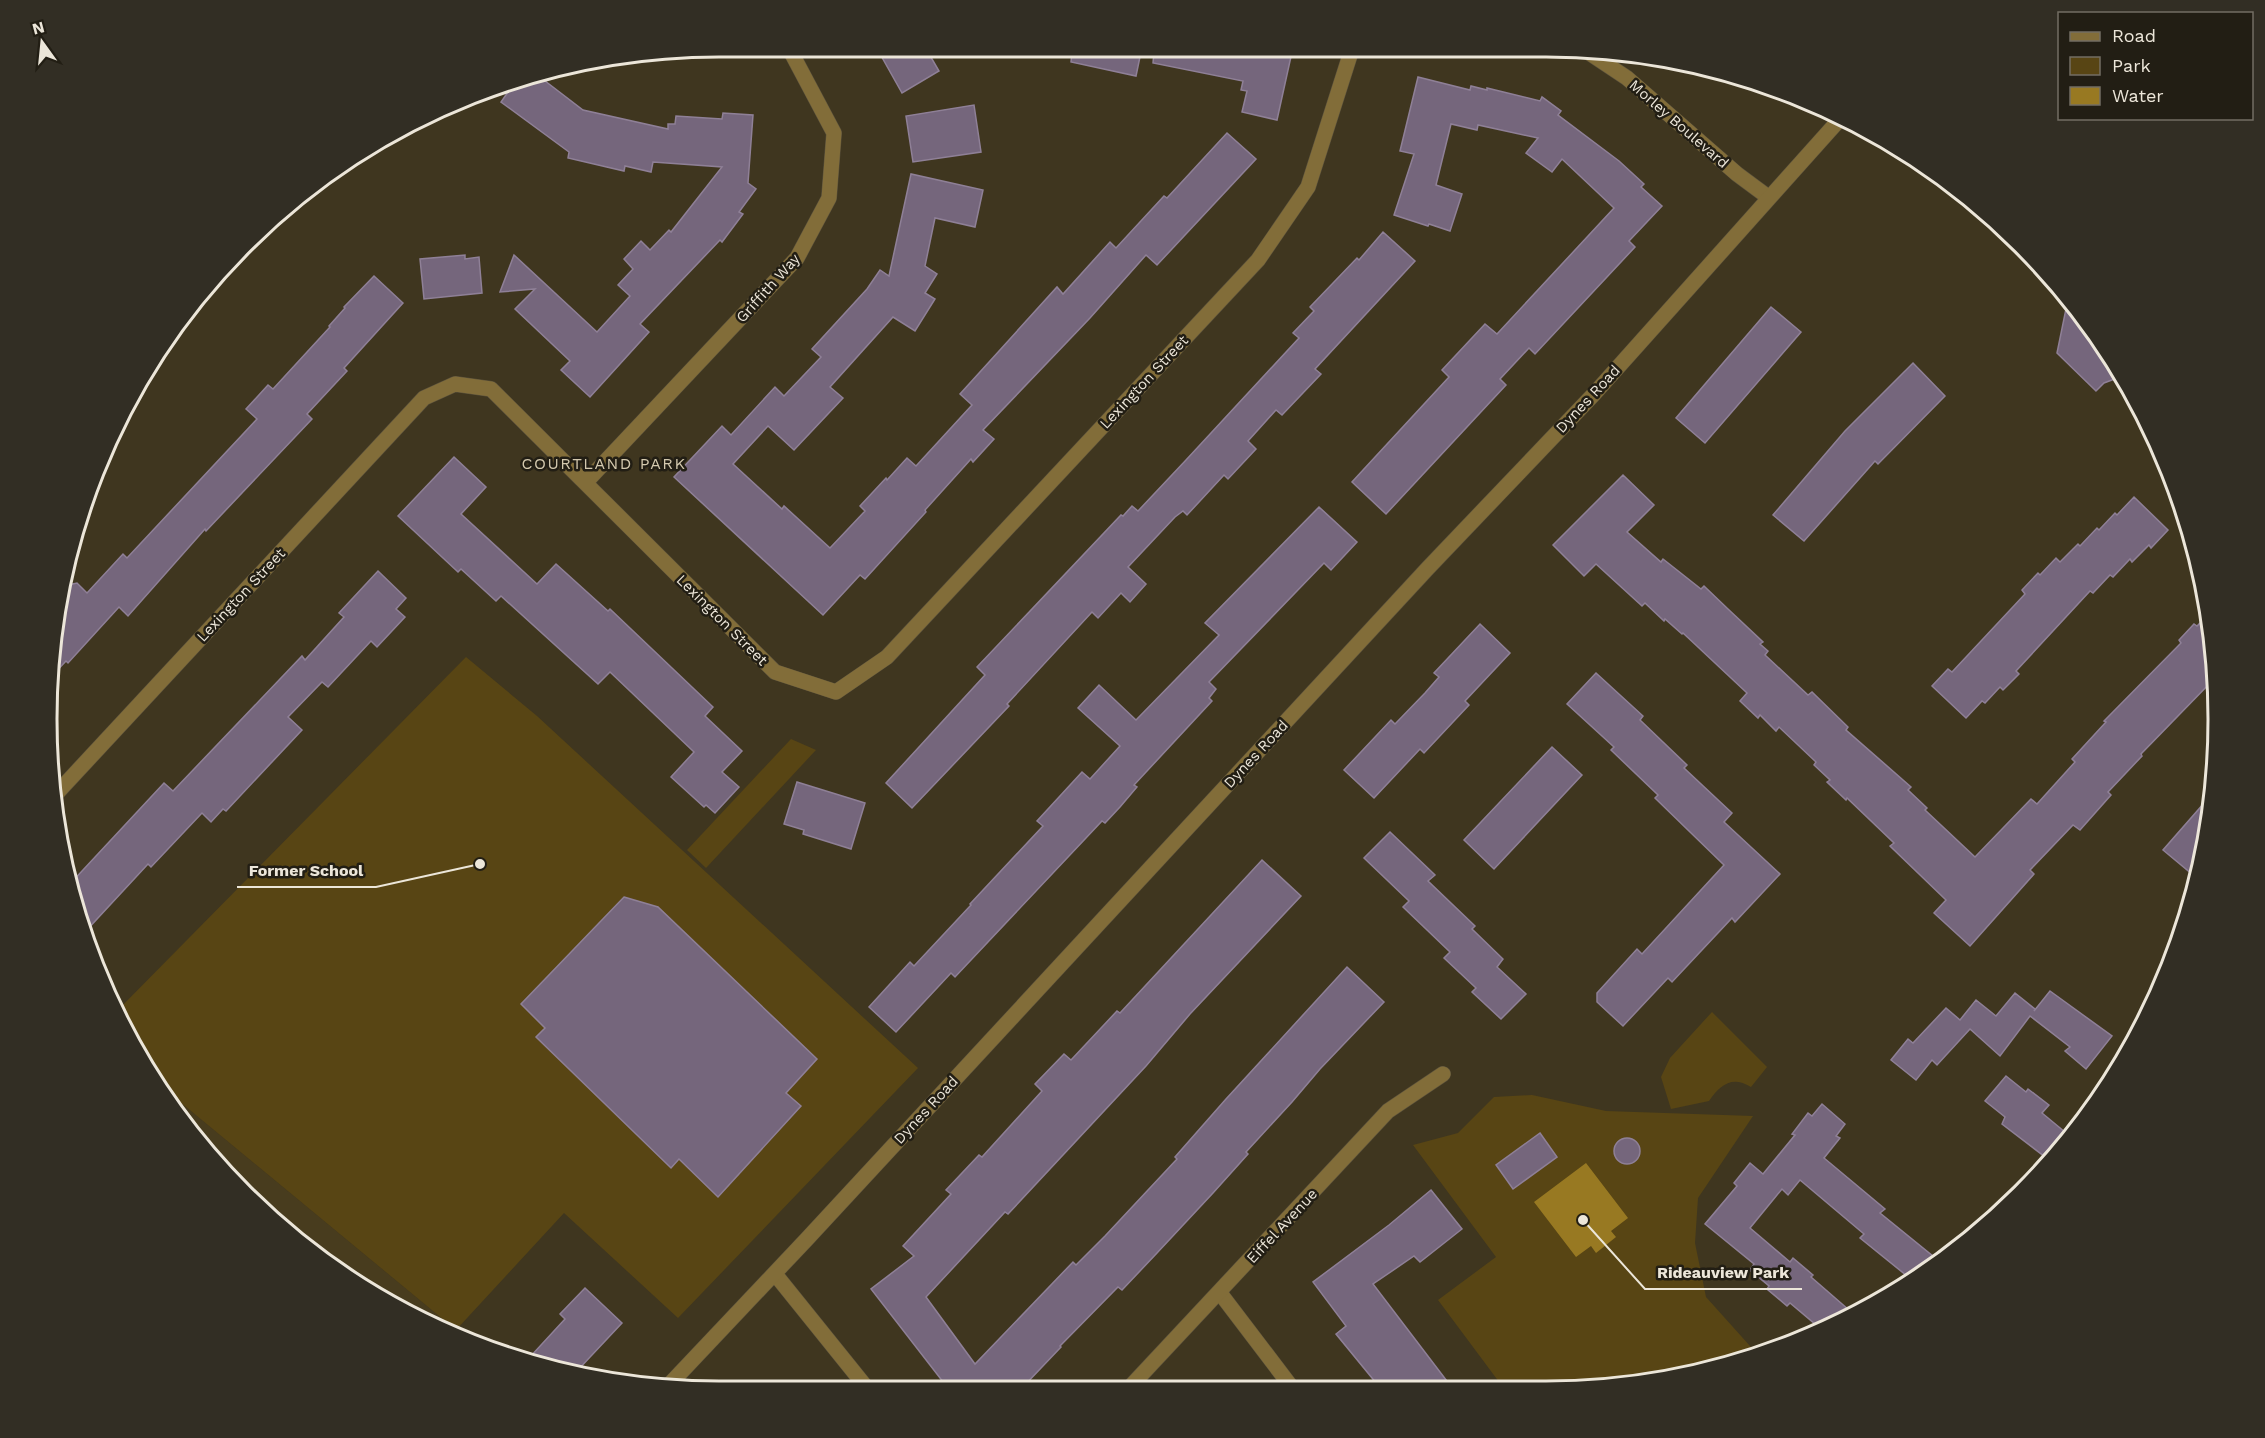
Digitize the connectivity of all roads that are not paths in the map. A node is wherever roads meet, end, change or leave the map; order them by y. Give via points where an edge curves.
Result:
1 (794, 57) edge
2 (1349, 57) edge
3 (1599, 59) edge
4 (1836, 124) edge
5 (1768, 197) junction
6 (586, 482) junction
7 (61, 789) edge
8 (1443, 1074) dead end
9 (775, 1274) junction
10 (1220, 1293) junction
11 (674, 1380) edge
12 (861, 1381) edge
13 (1136, 1381) edge
14 (1287, 1381) edge

1 - 6 street, Griffith Way via 834,133 829,198 797,258
2 - 6 street, Lexington Street via 1308,187 1258,260 887,657 836,692 775,672
3 - 5 street, Morley Boulevard via 1628,78
4 - 5 street, Dynes Road
5 - 9 street, Dynes Road via 1594,394 1436,559
6 - 7 street, Lexington Street via 491,389 455,384 424,398
8 - 10 street, Eiffel Avenue via 1388,1111
9 - 11 street, Dynes Road
9 - 12 street
10 - 13 street, Eiffel Avenue
10 - 14 street

